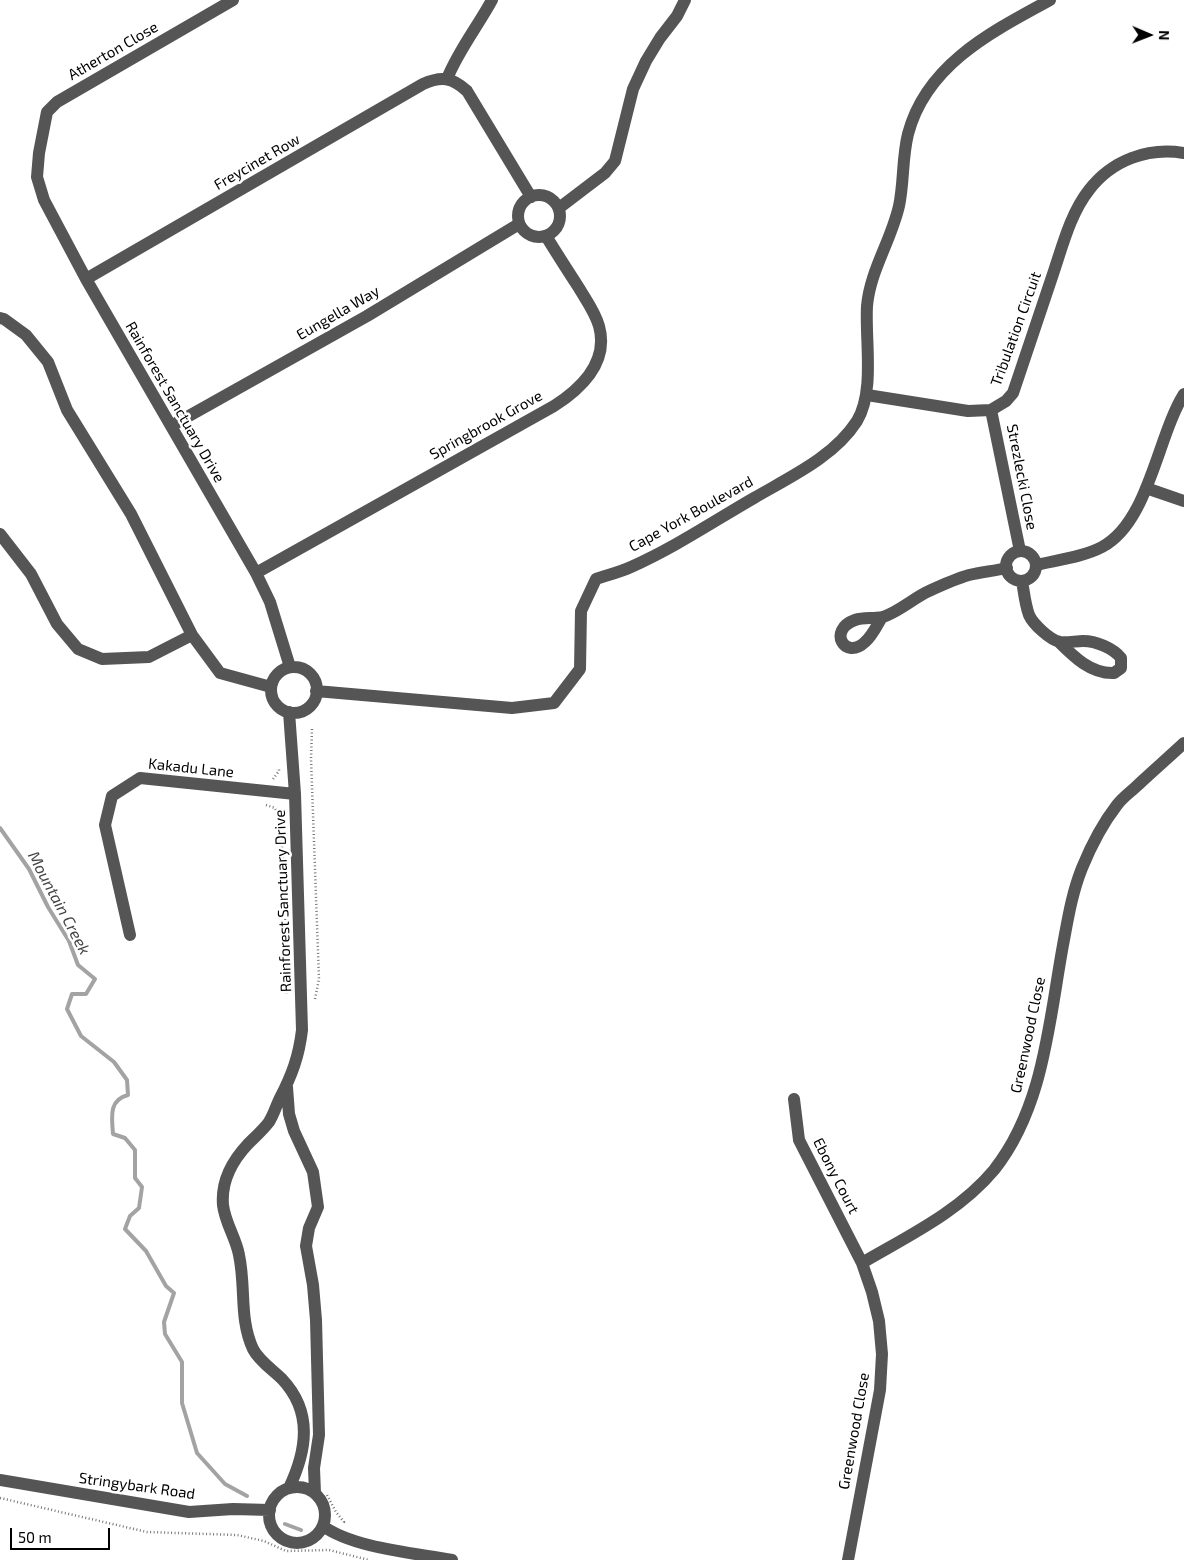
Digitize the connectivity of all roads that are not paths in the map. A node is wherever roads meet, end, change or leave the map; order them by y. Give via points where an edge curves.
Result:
1 (233, 0) edge
2 (492, 0) edge
3 (685, 0) edge
4 (1050, 0) edge
5 (447, 79) junction
6 (40, 153) joint
7 (1184, 154) edge
8 (531, 197) junction
9 (558, 208) junction
10 (519, 224) junction
11 (546, 236) junction
12 (86, 279) junction
13 (0, 318) edge
14 (1184, 394) edge
15 (867, 395) junction
16 (992, 410) junction
17 (171, 426) junction
18 (1146, 488) junction
19 (1184, 501) edge
20 (0, 534) edge
21 (1020, 551) junction
22 (1036, 565) junction
23 (1007, 568) junction
24 (256, 573) junction
25 (1022, 581) junction
26 (882, 617) dead end
27 (192, 635) junction
28 (1059, 642) dead end
29 (290, 667) junction
30 (271, 687) junction
31 (316, 691) junction
32 (290, 712) junction
33 (1184, 743) edge
34 (295, 794) junction
35 (130, 935) dead end
36 (286, 1087) junction
37 (794, 1099) dead end
38 (862, 1263) junction
39 (0, 1480) edge
40 (289, 1488) junction
41 (315, 1492) junction
42 (270, 1510) junction
43 (323, 1526) junction
44 (452, 1560) edge
45 (848, 1560) edge

1 - 6 street, Atherton Close via 57,102 47,112
2 - 5 street
3 - 9 street via 632,89 615,161 605,173
4 - 15 street via 959,56 933,82 918,105 903,159 899,205 868,297
5 - 8 street via 467,90
5 - 12 street, Freycinet Row via 436,78 423,84
6 - 12 street, Rainforest Sanctuary Drive via 37,177 44,200
7 - 16 street, Tribulation Circuit via 1167,150 1131,158 1107,172 1090,189 1077,210 1058,260 1013,393
8 - 9 street via 547,197
8 - 10 street via 520,208
9 - 11 street via 560,220 556,230
10 - 11 street via 532,237
10 - 17 street, Eungella Way via 367,316
11 - 24 street, Springbrook Grove via 598,324 602,338 600,353 588,378 554,406
12 - 17 street, Rainforest Sanctuary Drive
13 - 27 street via 26,335 48,362 67,410 131,514
14 - 18 street via 1166,431
15 - 16 street via 968,411
15 - 31 street, Cape York Boulevard via 858,420 844,439 814,462 661,552 629,568 596,578 581,611 580,669 554,703 512,708
16 - 21 street, Strezlecki Close
17 - 24 street, Rainforest Sanctuary Drive
18 - 19 street
18 - 22 street via 1129,521 1104,546
20 - 27 street via 31,574 57,624 78,650 102,659 149,657
21 - 22 street via 1031,554
21 - 23 street via 1007,561
22 - 25 street via 1033,576
23 - 25 street via 1012,578
23 - 26 street via 951,582
24 - 29 street, Rainforest Sanctuary Drive via 270,602
25 - 28 street via 1029,616 1034,624
27 - 30 street via 220,673
29 - 30 street via 278,673
29 - 31 street via 309,673
30 - 32 street via 278,707
31 - 32 street via 310,706 303,711
32 - 34 street, Rainforest Sanctuary Drive
33 - 38 street, Greenwood Close via 1118,804 1082,868 1072,896 1038,1079 1022,1124 1007,1152 974,1191 949,1212
34 - 35 street, Kakadu Lane via 140,778 112,796 105,824
34 - 36 street, Rainforest Sanctuary Drive via 302,1030 299,1054
36 - 40 street, Rainforest Sanctuary Drive via 269,1123 236,1157 229,1169 223,1204 239,1254 245,1324 254,1350 286,1384 298,1401 304,1420 301,1456
36 - 41 street, Rainforest Sanctuary Drive via 294,1131 313,1172 318,1207 306,1246 316,1320 318,1435
37 - 38 street, Ebony Court via 799,1140
38 - 45 street, Greenwood Close via 879,1321 882,1354 880,1390
39 - 42 street, Stringybark Road via 189,1512
40 - 41 street via 298,1486
40 - 42 street via 276,1496
41 - 43 street via 325,1508
42 - 43 street via 272,1528 277,1535 293,1543 311,1540
43 - 44 street via 333,1533 370,1545

